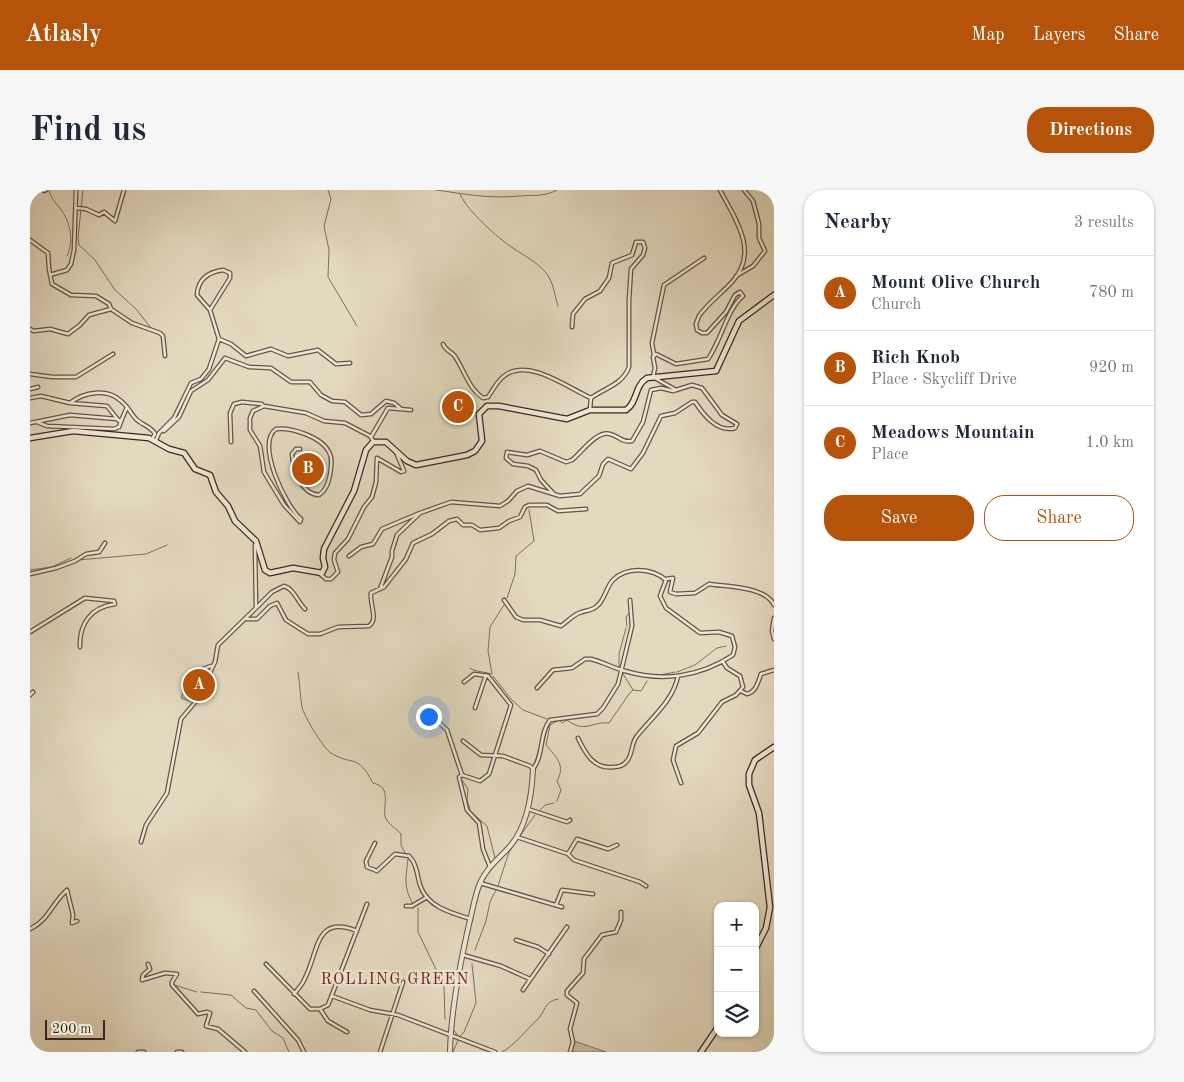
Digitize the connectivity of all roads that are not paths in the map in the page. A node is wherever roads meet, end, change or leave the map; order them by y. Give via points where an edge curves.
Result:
1 (76, 190) edge
2 (124, 190) edge
3 (720, 190) edge
4 (744, 190) edge
5 (76, 208) junction
6 (30, 240) edge
7 (704, 258) dead end
8 (50, 275) junction
9 (736, 276) junction
10 (774, 295) edge
11 (111, 309) junction
12 (210, 310) junction
13 (572, 327) dead end
14 (30, 329) edge
15 (219, 339) junction
16 (443, 344) dead end
17 (113, 354) dead end
18 (654, 355) junction
19 (166, 356) dead end
20 (350, 363) dead end
21 (30, 374) edge
22 (653, 377) junction
23 (38, 387) dead end
24 (30, 389) edge
25 (676, 390) junction
26 (30, 398) edge
27 (591, 398) junction
28 (70, 403) junction
29 (264, 406) junction
30 (127, 407) junction
31 (400, 408) junction
32 (412, 410) dead end
33 (590, 410) junction
34 (117, 419) junction
35 (122, 419) junction
36 (37, 422) junction
37 (30, 423) edge
38 (162, 430) junction
39 (30, 438) edge
40 (154, 439) junction
41 (373, 440) junction
42 (231, 442) dead end
43 (300, 449) dead end
44 (396, 450) junction
45 (554, 494) junction
46 (586, 508) dead end
47 (420, 513) junction
48 (256, 541) junction
49 (105, 543) dead end
50 (349, 556) dead end
51 (319, 573) junction
52 (30, 574) edge
53 (666, 580) junction
54 (380, 589) junction
55 (504, 600) dead end
56 (630, 600) dead end
57 (774, 605) edge
58 (256, 608) junction
59 (306, 608) dead end
60 (774, 618) edge
61 (247, 619) junction
62 (30, 632) edge
63 (774, 639) edge
64 (80, 647) dead end
65 (723, 662) junction
66 (211, 666) junction
67 (621, 670) junction
68 (774, 670) edge
69 (486, 675) junction
70 (678, 676) junction
71 (196, 677) dead end
72 (464, 682) dead end
73 (537, 688) dead end
74 (741, 691) junction
75 (33, 692) dead end
76 (30, 696) edge
77 (475, 708) dead end
78 (428, 721) dead end
79 (578, 738) dead end
80 (463, 741) dead end
81 (774, 746) edge
82 (496, 756) junction
83 (533, 769) junction
84 (462, 776) junction
85 (680, 783) dead end
86 (528, 809) junction
87 (570, 820) dead end
88 (517, 837) junction
89 (141, 842) dead end
90 (375, 843) dead end
91 (617, 845) dead end
92 (568, 854) junction
93 (490, 867) junction
94 (480, 883) junction
95 (646, 886) dead end
96 (593, 894) dead end
97 (427, 898) junction
98 (367, 904) dead end
99 (556, 905) junction
100 (406, 906) dead end
101 (562, 907) dead end
102 (621, 912) dead end
103 (471, 919) junction
104 (77, 921) dead end
105 (567, 927) dead end
106 (30, 929) edge
107 (357, 931) junction
108 (516, 940) dead end
109 (756, 947) edge
110 (549, 954) junction
111 (463, 955) junction
112 (148, 964) dead end
113 (266, 964) dead end
114 (530, 979) junction
115 (403, 982) dead end
116 (523, 990) dead end
117 (254, 991) dead end
118 (294, 994) junction
119 (332, 996) junction
120 (320, 1009) junction
121 (392, 1015) junction
122 (347, 1032) dead end
123 (714, 1033) edge
124 (450, 1035) junction
125 (242, 1048) junction
126 (138, 1052) edge
127 (144, 1052) edge
128 (177, 1052) edge
129 (182, 1052) edge
130 (238, 1052) edge
131 (245, 1052) edge
132 (304, 1052) edge
133 (380, 1052) edge
134 (450, 1052) edge
135 (495, 1052) edge
136 (570, 1052) edge
137 (701, 1052) edge

1 - 5 street
2 - 5 street via 115,221 104,212 99,214
3 - 9 street via 743,236 744,256
4 - 9 street via 754,201 759,238 765,251 746,272
5 - 8 street via 71,264 64,271
6 - 8 street via 48,253
7 - 18 street via 664,284 652,344
8 - 11 street via 52,284 69,294 92,294 109,304
9 - 18 street via 697,321 697,330 707,332 726,312 735,295 743,293 708,360 676,364
10 - 22 main road via 735,326 716,372
11 - 14 street via 89,315 68,334 50,329
11 - 19 street via 132,323 160,333
12 - 12 street via 230,278 230,274 223,270 204,276 197,284 197,294
12 - 15 street
13 - 27 street via 572,315 585,299 600,291 609,278 612,263 632,255 636,242 643,242 643,255 631,269 630,367 619,382
15 - 20 street via 246,356 271,349 288,356 318,350 336,364
15 - 38 street via 210,369 192,383 174,418
16 - 27 street via 483,398 488,397 505,375 523,369 539,372
17 - 21 street via 76,377
18 - 22 street
22 - 25 street
22 - 33 main road via 640,384 626,410
23 - 24 street
25 - 45 street via 652,390 632,441 623,441 610,433 602,434 566,462 540,451 527,455 507,452 506,458 513,464 536,470
25 - 45 street via 692,385 702,388 722,415 735,421 734,428 714,423 692,402 675,413 661,416 643,453 631,469 608,459 600,476 584,492
26 - 28 street via 41,396
27 - 33 street
28 - 30 street via 85,394 100,393 112,395
28 - 34 street via 106,406 112,409
29 - 41 street via 345,423
29 - 42 street via 245,402 234,404 230,414
29 - 43 street via 256,408 251,415 250,430 260,446 262,467 268,481 300,522 302,520 291,507 274,469 269,445 272,433 276,429 287,429 326,447 332,466 327,486 319,495 309,492 298,475 292,454
30 - 35 street
30 - 40 street via 141,424 153,430
31 - 32 street
31 - 38 street via 386,401 372,414 361,415 345,402 332,401 321,395 308,381 291,382 274,369 249,367 225,358 208,380 191,391 177,420
31 - 41 street via 386,410
33 - 44 main road via 567,420 491,405 480,411 483,437 472,453 416,465
34 - 35 street
34 - 36 street via 70,414
35 - 36 street via 119,427 114,429 47,426
36 - 37 street
38 - 40 street
39 - 40 main road via 74,431
40 - 48 main road via 169,449 184,452 195,469 209,473 216,492 228,506 235,522
41 - 44 main road via 386,442
41 - 51 main road via 366,450 357,485 324,549 325,569
44 - 51 street via 404,471 377,458 372,497 348,539 336,553 334,560 338,572 331,579
45 - 47 street via 528,486 517,490 500,506 451,502
46 - 54 street via 558,511 548,505 529,505 517,519 502,527 482,530 472,525 463,526 457,520 449,521 413,544 406,559
47 - 50 street via 382,529 373,544 361,546
47 - 54 street via 397,535
48 - 51 main road via 262,566 268,572 293,568
48 - 58 street
49 - 52 street via 99,552 86,554 43,573
53 - 55 street via 655,571 621,574 613,580 600,604 561,626 516,617
53 - 57 street via 673,578 672,593 695,593 709,584 754,591
53 - 65 street via 660,596 666,608 700,633 718,632 732,636 733,655
54 - 61 street via 371,592 370,604 374,612 369,626 308,634 286,620 277,603 257,619
56 - 67 street via 632,626
58 - 59 street via 284,586 291,589
58 - 61 street
60 - 63 street
61 - 66 street via 218,645 215,662
62 - 64 street via 85,598 114,601 114,604 95,610 89,616 79,636
65 - 70 street via 703,671
65 - 74 street via 742,679
66 - 71 street via 200,670
66 - 89 street via 197,700 180,719 167,793 146,825
67 - 70 street via 648,676
67 - 73 street via 597,660 585,659 572,668 553,670
67 - 83 street via 614,693 600,712 555,718 548,722 538,762
68 - 74 street via 761,674 751,693
69 - 72 street via 474,674
69 - 77 street
69 - 82 street via 511,705
70 - 79 street via 671,696 636,736 628,760 622,765 610,768 596,764 588,757
74 - 85 street via 722,702 698,734 676,746 673,760
75 - 76 street
78 - 84 street via 435,719 447,730
80 - 82 street via 481,755
81 - 109 main road via 755,760 749,774 749,785 759,813 770,907 766,928
82 - 83 street
82 - 84 street via 484,780 475,781
83 - 86 street
84 - 93 street via 459,780 465,803 479,823 482,849
86 - 87 street via 567,822
86 - 88 street
88 - 92 street
88 - 93 street
90 - 97 street via 366,861 367,867 377,871 395,854 409,856
91 - 92 street via 608,849 578,839
92 - 95 street via 574,860
93 - 94 street
94 - 99 street
94 - 103 street
96 - 99 street via 562,890
97 - 100 street
97 - 103 street via 447,911
98 - 107 street
99 - 101 street
102 - 136 street via 616,932 602,935 584,959 583,974 567,991 567,995 577,1003 570,1026 573,1042
103 - 111 street
104 - 106 street via 72,923 74,915 67,890 55,902 48,917
105 - 110 street
107 - 118 street via 340,926 331,927 323,933 305,979
107 - 119 street
108 - 110 street
110 - 114 street
111 - 114 street
111 - 124 street
112 - 125 street via 150,969 142,980 165,973 177,974 172,985 187,1004 198,1014 210,1013 206,1026 218,1029
113 - 118 street
114 - 116 street
115 - 121 street
117 - 132 street via 298,1040
118 - 120 street via 310,1009
119 - 120 street via 328,1005
119 - 121 street
120 - 122 street via 328,1021
121 - 124 street
121 - 133 street
123 - 137 main road
124 - 134 street
124 - 135 street
125 - 130 street
125 - 131 street
126 - 127 street
128 - 129 street

